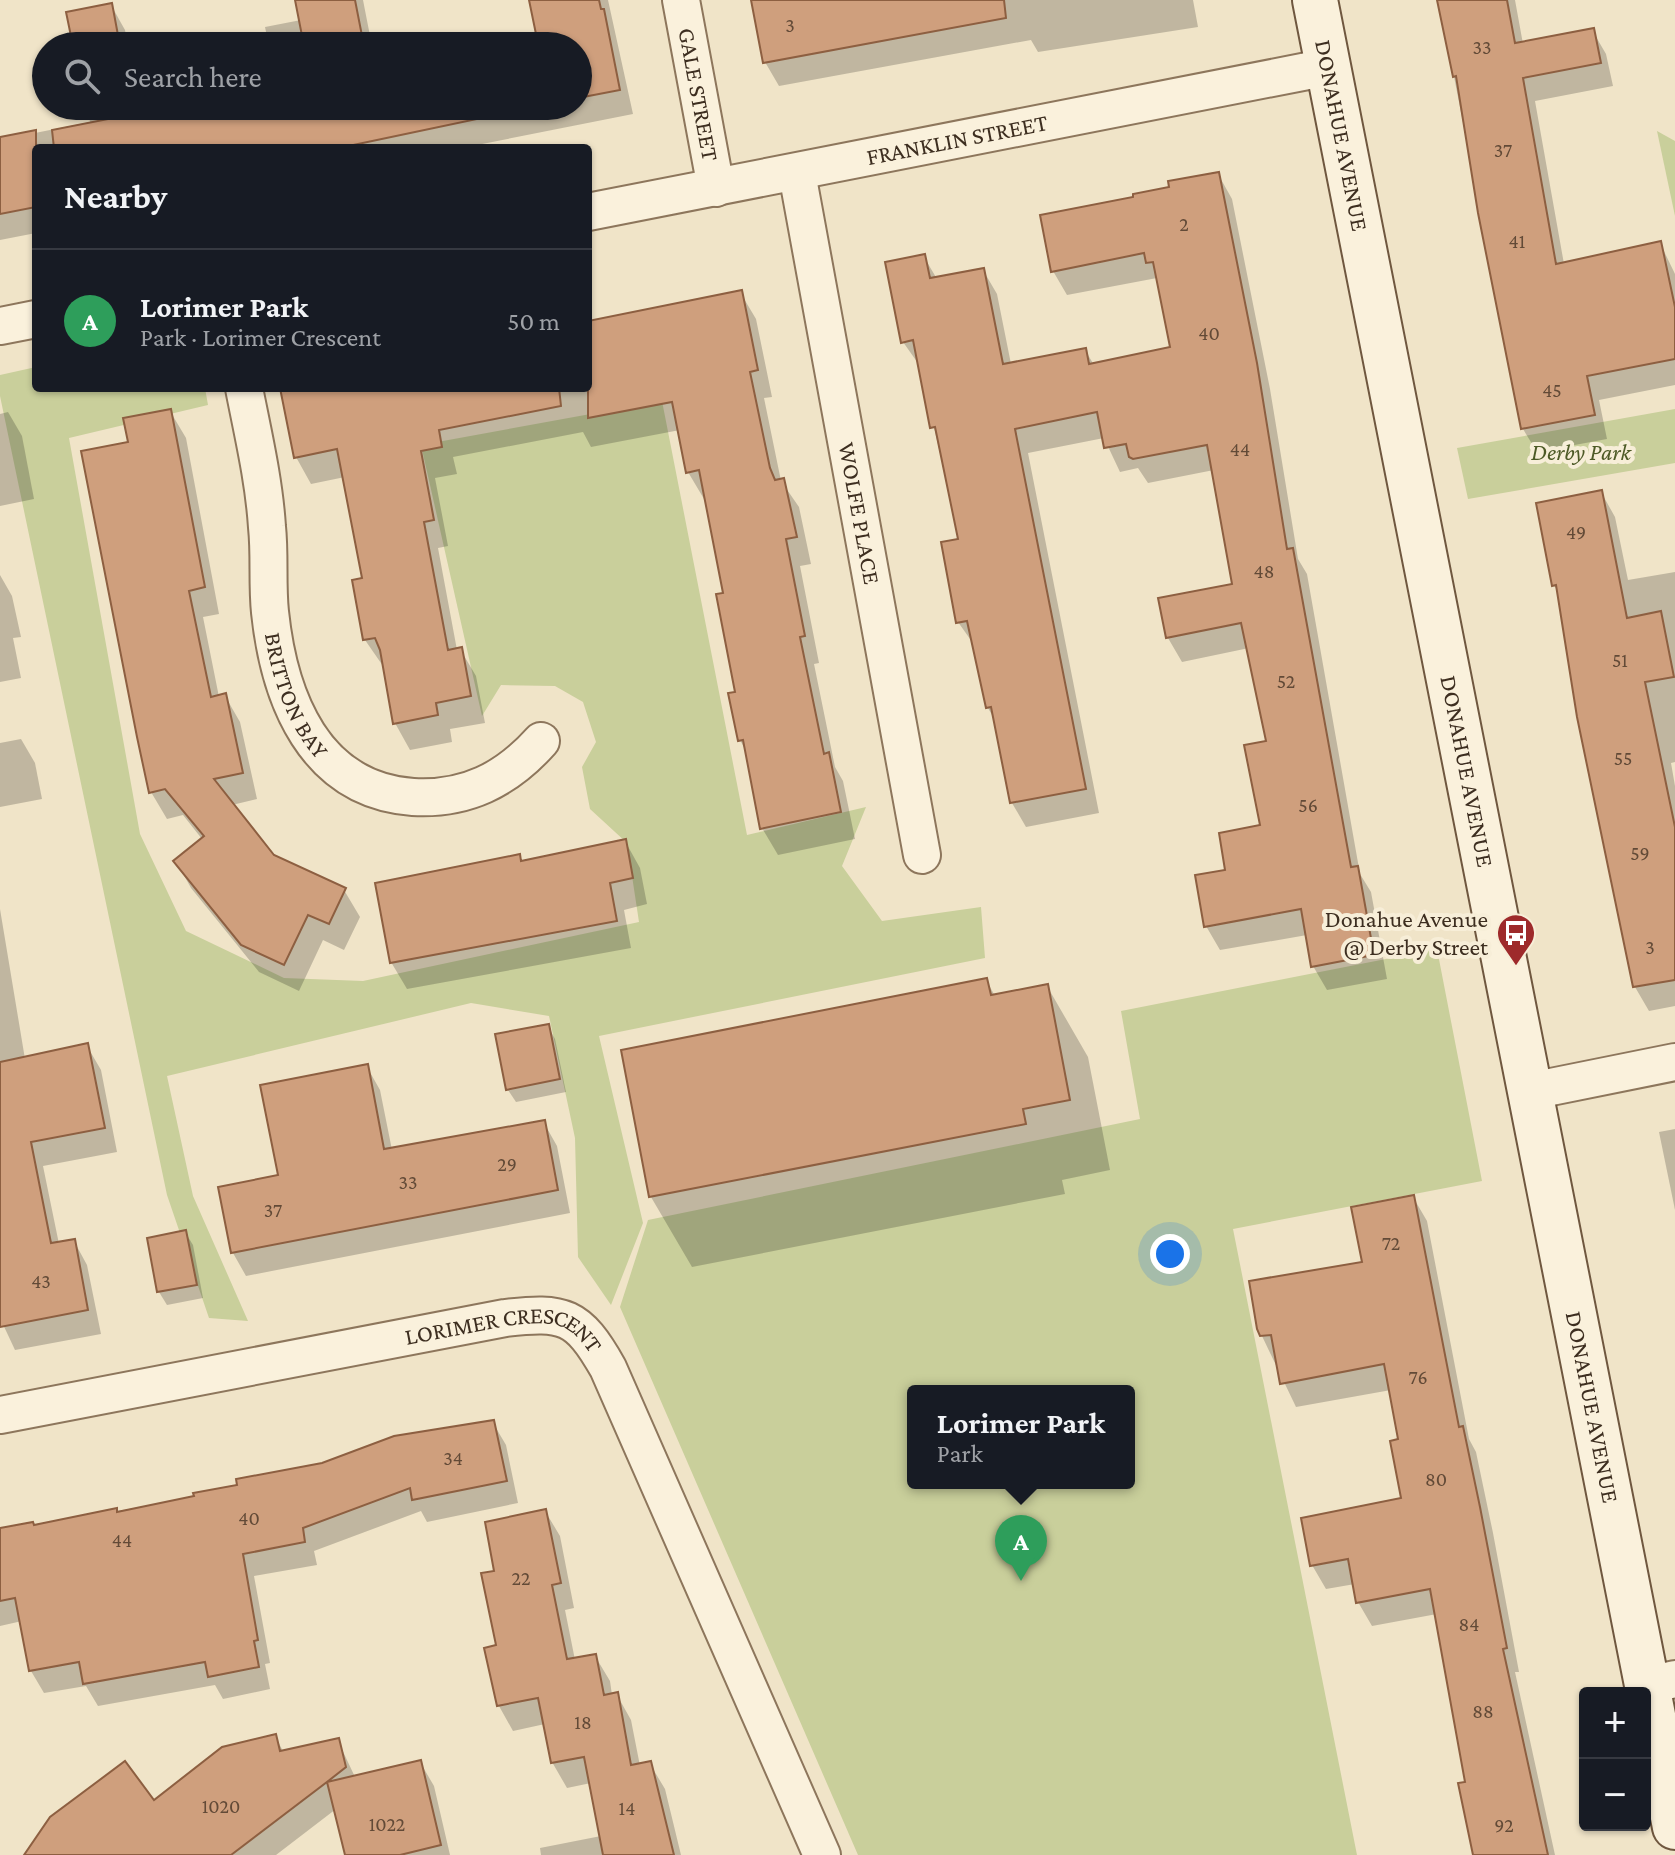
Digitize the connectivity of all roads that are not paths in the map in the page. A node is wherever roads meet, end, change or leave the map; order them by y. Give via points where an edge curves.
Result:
1 (681, 0) edge
2 (1315, 0) edge
3 (1328, 67) junction
4 (797, 173) junction
5 (716, 188) junction
6 (592, 211) edge
7 (32, 320) edge
8 (0, 326) edge
9 (245, 392) edge
10 (541, 741) dead end
11 (922, 855) dead end
12 (1675, 1062) edge
13 (1531, 1091) junction
14 (0, 1415) edge
15 (1661, 1682) edge
16 (1675, 1827) edge
17 (822, 1855) edge

1 - 5 street, GALE STREET
2 - 3 street, DONAHUE AVENUE
3 - 4 street, FRANKLIN STREET
3 - 13 street, DONAHUE AVENUE
4 - 5 street, FRANKLIN STREET
4 - 11 street, WOLFE PLACE
5 - 6 street, FRANKLIN STREET
7 - 8 street
9 - 10 street, BRITTON BAY via 263,486 274,644 291,704 316,746 342,773 367,788 426,798 494,783
12 - 13 street
13 - 15 street, DONAHUE AVENUE
14 - 17 street, LORIMER CRESCENT via 505,1318 568,1318 591,1339 608,1368
15 - 16 street, DONAHUE AVENUE

